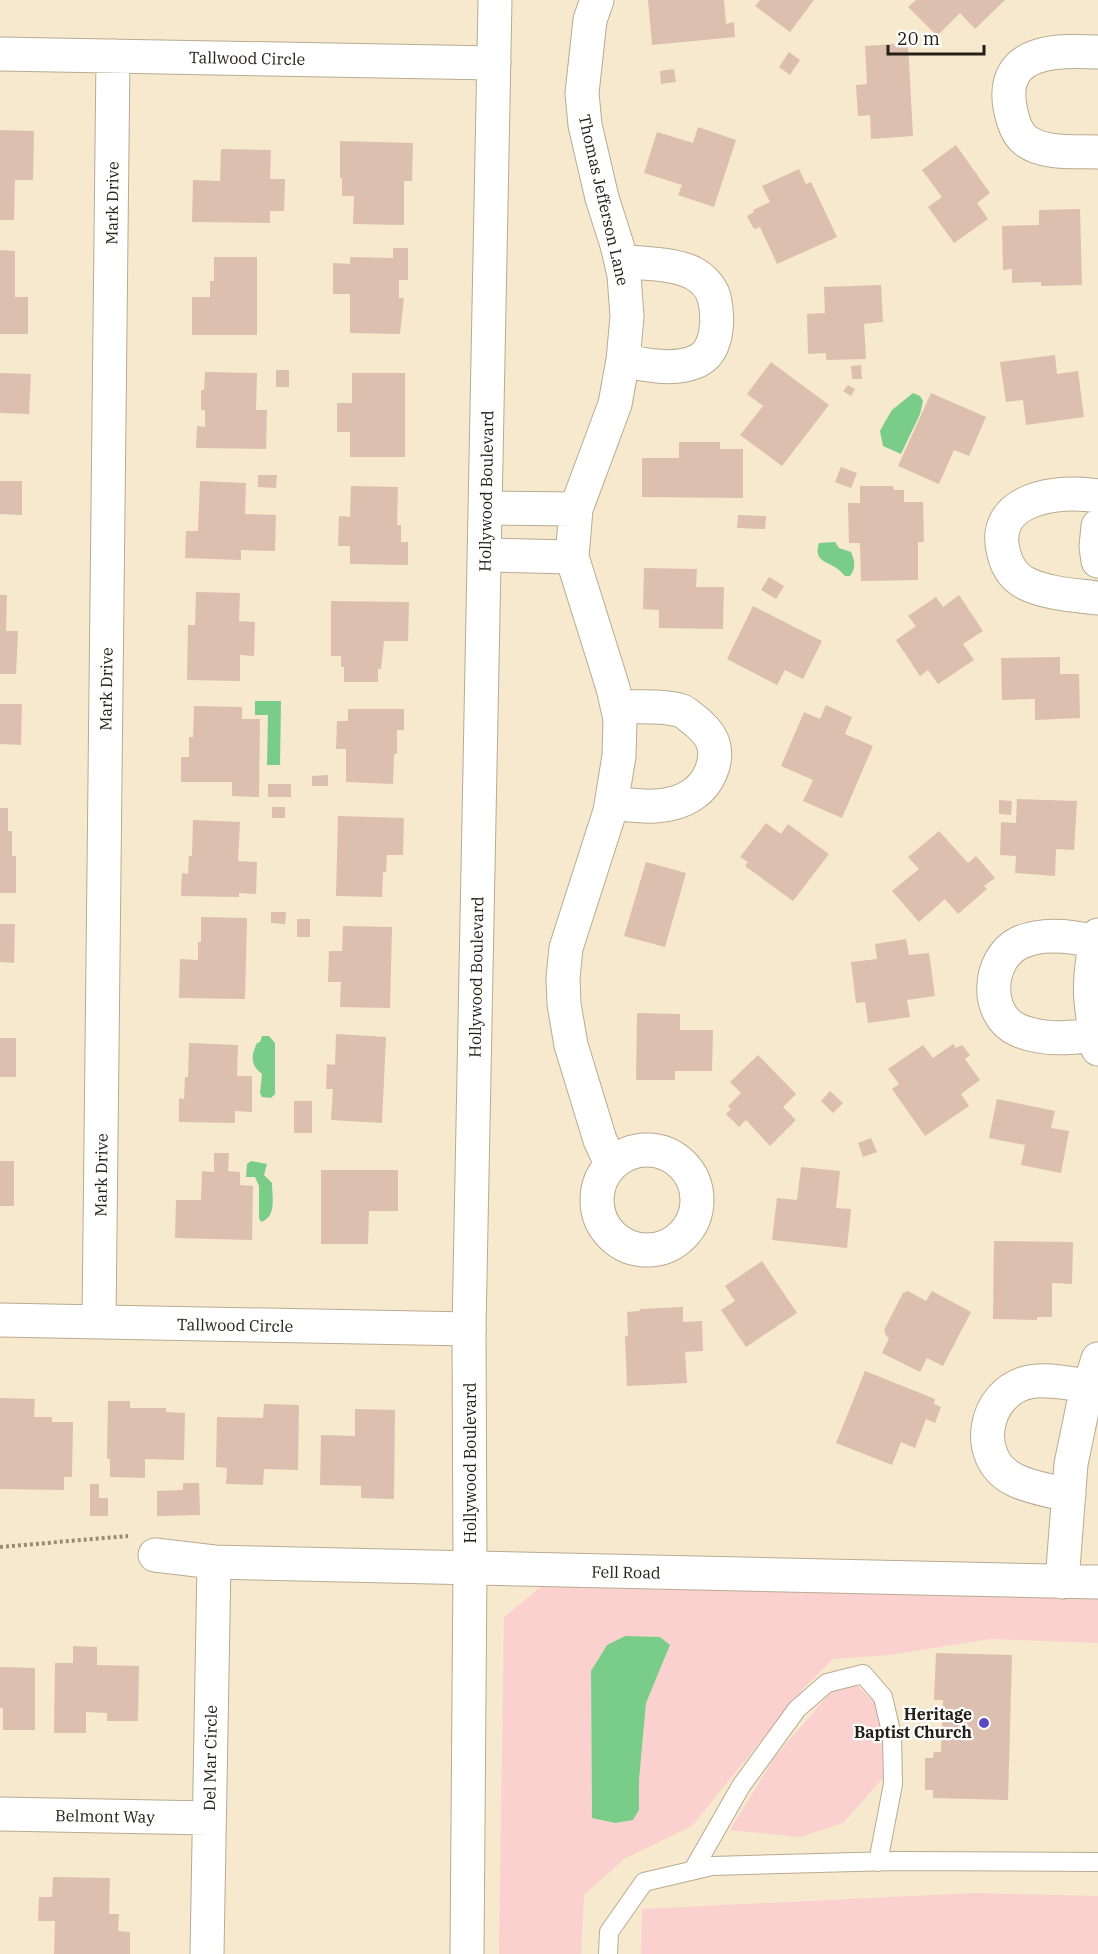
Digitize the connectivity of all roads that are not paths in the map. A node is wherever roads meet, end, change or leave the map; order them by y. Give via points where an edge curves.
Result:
1 (495, 0) edge
2 (597, 0) edge
3 (1098, 52) edge
4 (0, 54) edge
5 (113, 56) junction
6 (494, 63) junction
7 (1098, 152) edge
8 (621, 261) junction
9 (623, 360) junction
10 (1098, 496) edge
11 (486, 508) junction
12 (576, 509) junction
13 (1098, 526) edge
14 (485, 555) junction
15 (573, 557) junction
16 (1098, 561) edge
17 (1098, 598) edge
18 (618, 707) junction
19 (612, 803) junction
20 (1097, 939) edge
21 (1097, 1042) edge
22 (611, 1164) dead end
23 (0, 1320) edge
24 (99, 1322) junction
25 (469, 1329) junction
26 (1094, 1372) edge
27 (1069, 1495) junction
28 (155, 1555) road end
29 (214, 1562) junction
30 (470, 1568) junction
31 (1062, 1582) junction
32 (1098, 1582) edge
33 (0, 1814) edge
34 (209, 1818) junction
35 (878, 1862) junction
36 (1098, 1862) edge
37 (693, 1870) junction
38 (207, 1954) edge
39 (466, 1954) edge
40 (608, 1954) edge

1 - 6 street, Hollywood Boulevard
2 - 8 street, Thomas Jefferson Lane via 590,20 582,93 585,125
3 - 7 street via 1048,52 1031,57 1012,78 1008,97 1016,127 1025,140 1041,148
4 - 5 street, Tallwood Circle
5 - 6 street, Tallwood Circle
5 - 24 street, Mark Drive
6 - 11 street, Hollywood Boulevard
8 - 9 street, Thomas Jefferson Lane via 627,317
8 - 9 street via 693,273 714,296 716,314 710,352 696,362 654,366
9 - 12 street, Thomas Jefferson Lane via 615,404
10 - 17 street via 1066,493 1027,502 1010,514 1002,528 1001,543 1012,573 1025,582 1047,591
11 - 12 street
11 - 14 street, Hollywood Boulevard
12 - 15 street, Thomas Jefferson Lane
13 - 16 street
14 - 15 street
14 - 25 street, Hollywood Boulevard
15 - 18 street, Thomas Jefferson Lane
18 - 19 street, Thomas Jefferson Lane via 619,756
18 - 19 street via 682,711 701,725 713,743 713,768 706,782 692,795 666,805
19 - 22 street, Thomas Jefferson Lane via 566,948 563,978 571,1045
20 - 21 street via 1090,980 1090,1009
20 - 21 street via 1058,936 1020,943 1007,951 999,963 994,983 1000,1015 1017,1030
23 - 24 street, Tallwood Circle
24 - 25 street, Tallwood Circle
25 - 30 street, Hollywood Boulevard
26 - 27 street via 1071,1464
26 - 27 street via 1053,1382 1030,1382 1010,1390 999,1401 987,1430 990,1452 999,1468 1015,1480
27 - 31 street
28 - 29 street, Fell Road
29 - 30 street, Fell Road
29 - 34 street, Del Mar Circle
30 - 31 street, Fell Road
30 - 39 street, Hollywood Boulevard
31 - 32 street, Fell Road
33 - 34 street, Belmont Way
34 - 38 street, Del Mar Circle
35 - 36 lane
35 - 37 lane via 712,1866
35 - 37 lane via 893,1784 892,1736 883,1696 863,1674 827,1683 797,1709 741,1786
37 - 40 lane via 644,1882 609,1932

